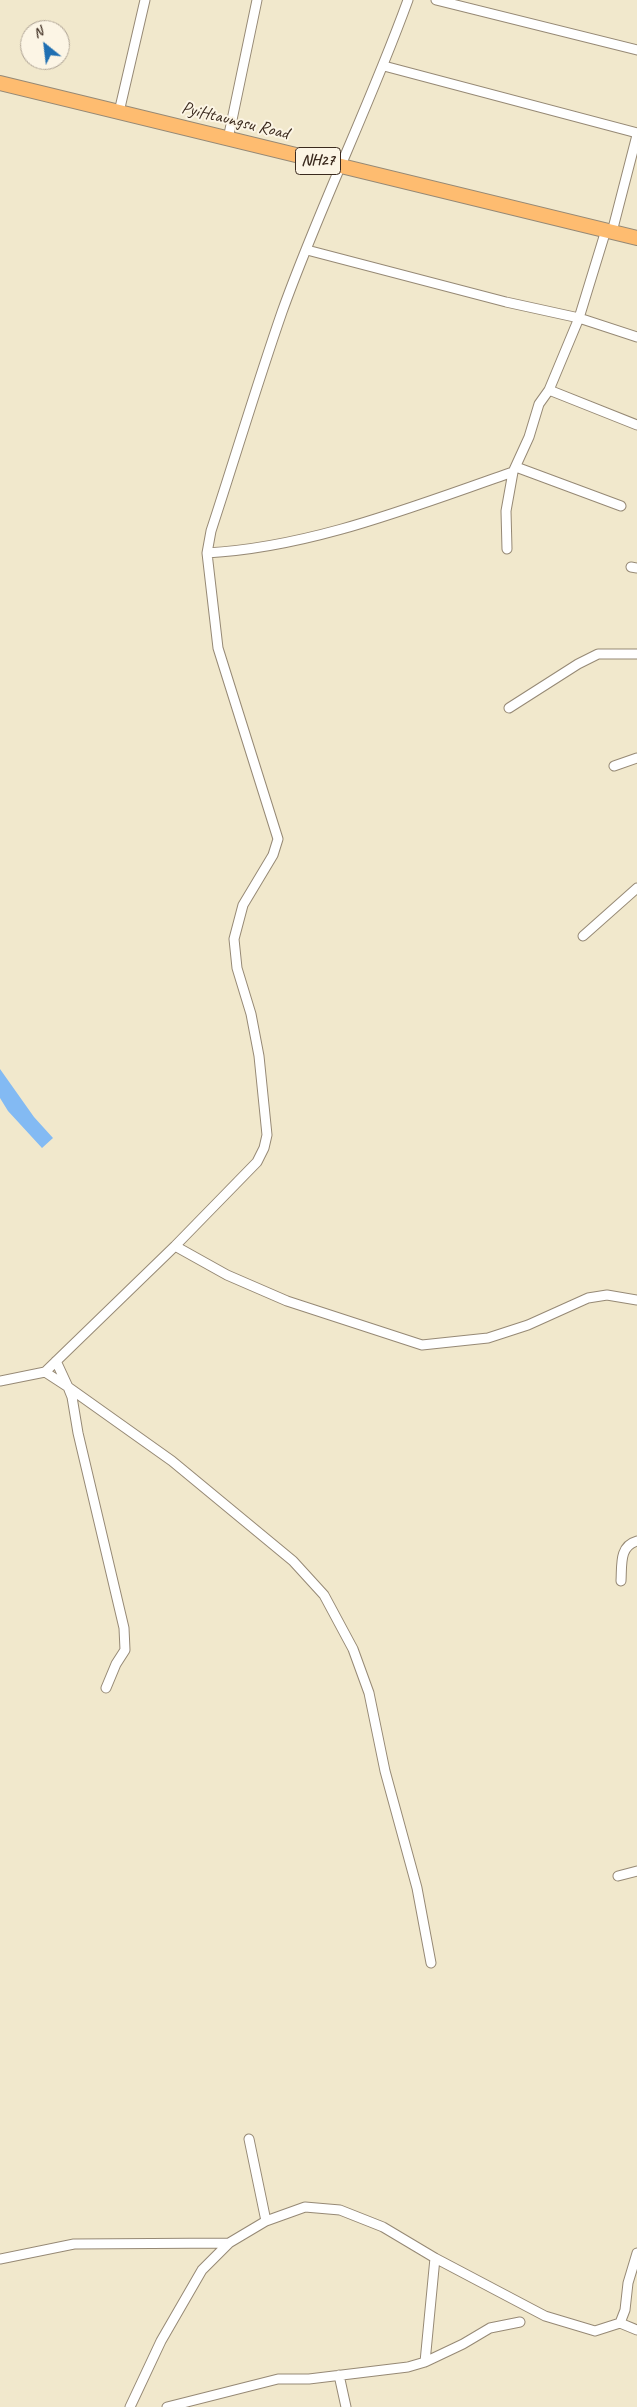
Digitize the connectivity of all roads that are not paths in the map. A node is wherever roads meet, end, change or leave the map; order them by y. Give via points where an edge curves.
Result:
1 (144, 0) edge
2 (257, 0) edge
3 (408, 0) edge
4 (436, 0) edge
5 (637, 50) edge
6 (384, 66) junction
7 (0, 83) edge
8 (119, 112) junction
9 (637, 134) edge
10 (228, 139) junction
11 (342, 166) junction
12 (609, 231) junction
13 (637, 238) edge
14 (307, 250) junction
15 (579, 318) junction
16 (637, 338) edge
17 (549, 390) junction
18 (637, 425) edge
19 (515, 470) junction
20 (620, 506) dead end
21 (507, 549) dead end
22 (207, 553) junction
23 (637, 654) edge
24 (510, 708) dead end
25 (637, 758) edge
26 (614, 766) dead end
27 (637, 888) edge
28 (583, 936) dead end
29 (175, 1246) junction
30 (637, 1300) edge
31 (56, 1361) junction
32 (45, 1372) junction
33 (0, 1381) edge
34 (68, 1387) junction
35 (637, 1541) edge
36 (621, 1581) dead end
37 (106, 1688) dead end
38 (637, 1871) edge
39 (618, 1876) dead end
40 (431, 1963) dead end
41 (249, 2139) dead end
42 (266, 2221) junction
43 (229, 2243) junction
44 (637, 2254) edge
45 (435, 2258) junction
46 (0, 2259) edge
47 (520, 2322) dead end
48 (620, 2323) junction
49 (637, 2330) edge
50 (425, 2362) junction
51 (339, 2375) junction
52 (130, 2407) edge
53 (167, 2407) edge
54 (346, 2407) edge

1 - 8 street
2 - 10 street
3 - 6 street
4 - 5 street
6 - 9 street
6 - 11 street via 358,120
7 - 8 highway, PyiHtaungsu Road / NH27
8 - 10 highway, PyiHtaungsu Road / NH27
9 - 12 street
10 - 11 highway, PyiHtaungsu Road / NH27
11 - 12 highway, PyiHtaungsu Road / NH27
11 - 14 street
12 - 13 highway, PyiHtaungsu Road / NH27
12 - 15 street
14 - 15 street
14 - 22 street via 282,311 211,531
15 - 16 street
15 - 17 street
17 - 18 street
17 - 19 street via 539,404
19 - 20 street
19 - 21 street via 506,511
19 - 22 street via 343,529 241,551
22 - 29 street via 218,648 278,840 273,855 243,905 234,939 237,968 259,1056 268,1135 257,1162
23 - 24 street via 598,654
25 - 26 street
27 - 28 street
29 - 30 street via 227,1275 287,1301 422,1345 488,1338 528,1325 588,1298 607,1295
29 - 31 street
31 - 32 street
31 - 34 street
32 - 33 street
32 - 34 street
34 - 37 street via 124,1628 126,1650
34 - 40 street via 172,1461 293,1561 324,1595 353,1649 369,1693
35 - 36 street via 629,1543 624,1550
38 - 39 street
41 - 42 street
42 - 43 street
42 - 45 street via 305,2207 340,2210 384,2227
43 - 46 street via 74,2244
43 - 52 street via 202,2270 161,2341
44 - 48 street
45 - 48 street via 545,2316 595,2331
45 - 50 street
47 - 50 street via 490,2328
48 - 49 street
50 - 51 street
51 - 53 street via 278,2379
51 - 54 street

